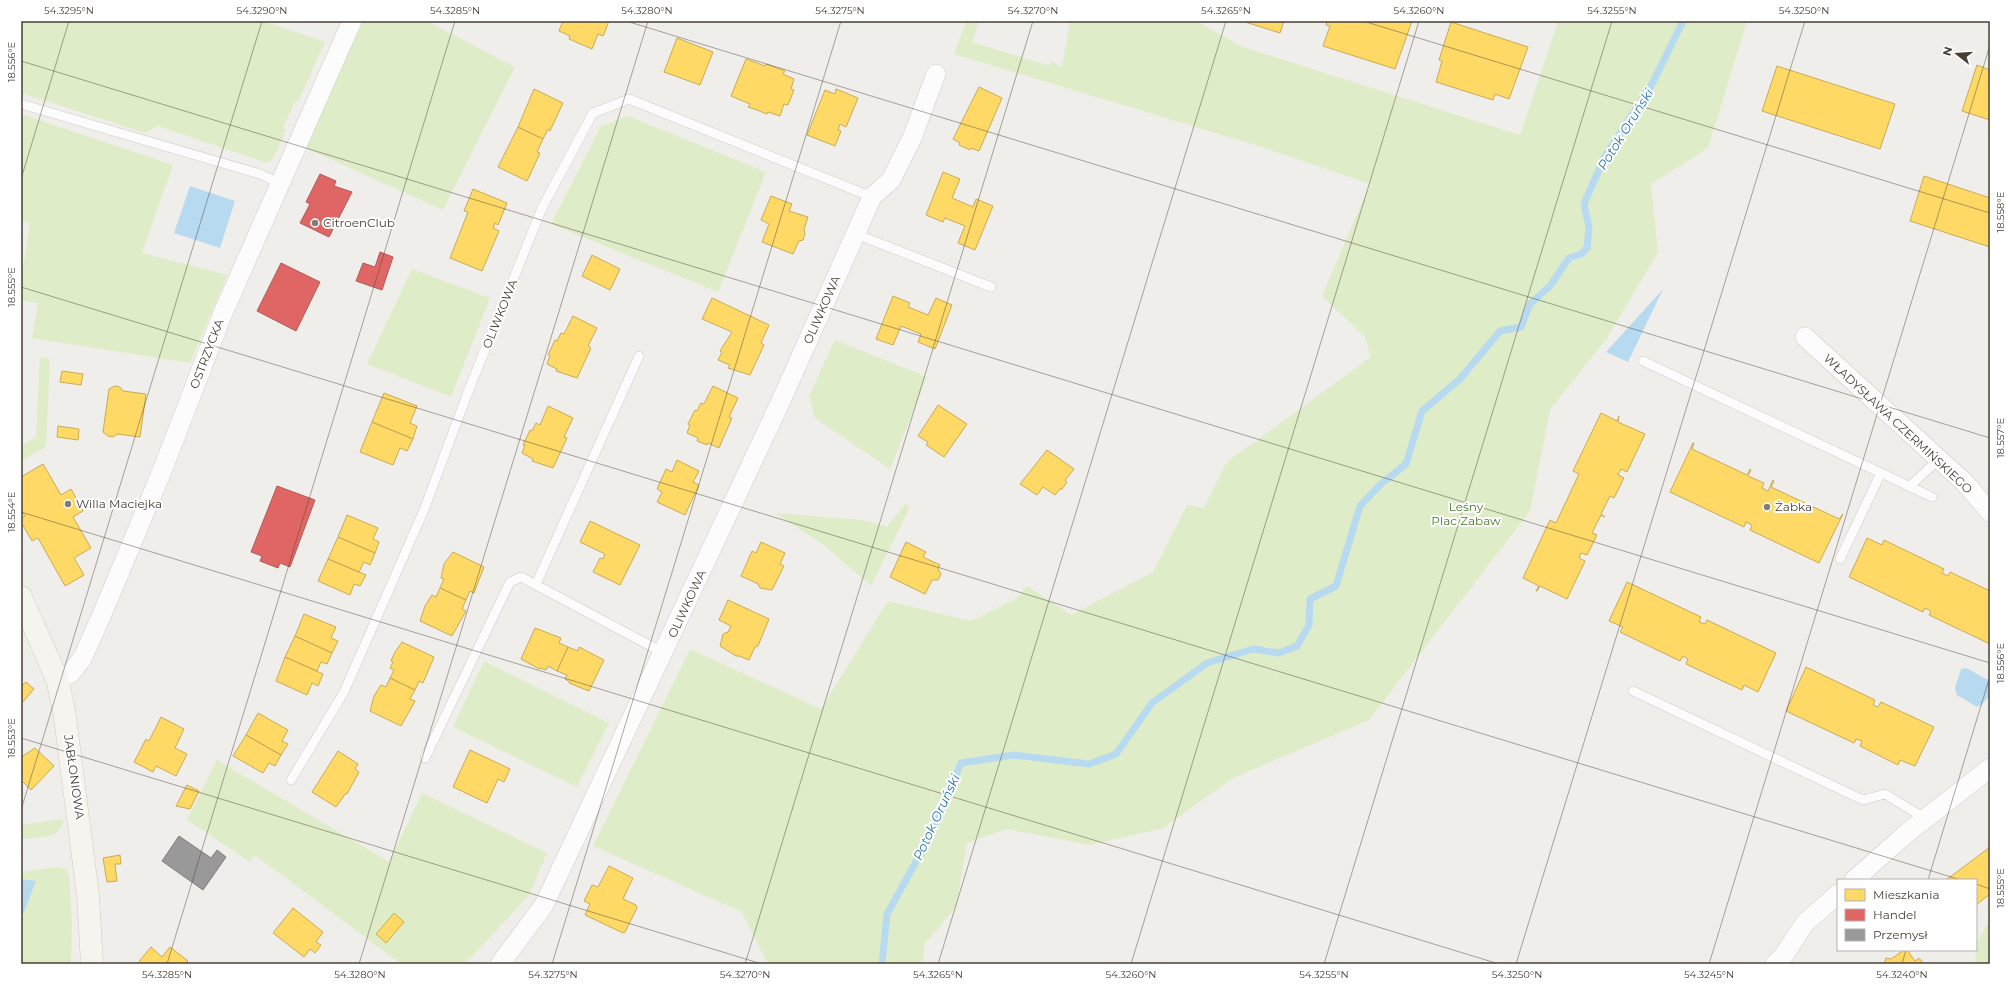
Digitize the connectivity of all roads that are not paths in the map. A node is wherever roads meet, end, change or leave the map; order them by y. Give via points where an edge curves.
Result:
1 (352, 21) edge
2 (936, 74) dead end
3 (21, 104) edge
4 (279, 183) junction
5 (872, 197) junction
6 (856, 234) junction
7 (991, 287) dead end
8 (1805, 337) dead end
9 (639, 356) dead end
10 (1642, 361) dead end
11 (1939, 459) junction
12 (1881, 473) junction
13 (1910, 487) junction
14 (1932, 497) dead end
15 (1990, 512) edge
16 (1840, 559) dead end
17 (536, 584) junction
18 (21, 597) edge
19 (664, 653) junction
20 (57, 679) junction
21 (1633, 691) dead end
22 (425, 758) dead end
23 (1990, 768) edge
24 (291, 780) dead end
25 (1926, 819) junction
26 (1855, 879) edge
27 (1837, 895) edge
28 (1784, 961) edge
29 (92, 964) edge
30 (500, 964) edge

1 - 4 street, OSTRZYCKA
2 - 5 street, OLIWKOWA via 912,138 891,180
3 - 4 lane via 260,174
4 - 20 street, OSTRZYCKA via 223,313 104,612 83,657 71,673
5 - 6 street, OLIWKOWA
5 - 24 lane, OLIWKOWA via 629,99 593,113 542,208 424,510 344,692
6 - 7 lane
6 - 19 street, OLIWKOWA
8 - 11 street, WŁADYSŁAWA CZERMIŃSKIEGO
9 - 17 lane
10 - 12 lane
11 - 13 lane
11 - 15 street, WŁADYSŁAWA CZERMIŃSKIEGO via 1965,482
12 - 13 lane
12 - 16 lane
13 - 14 lane
17 - 19 lane
17 - 22 lane via 521,577 510,582
18 - 20 main road, JABŁONIOWA
19 - 30 street, OLIWKOWA via 544,906
20 - 29 main road, JABŁONIOWA via 84,852 90,906
21 - 25 lane via 1864,800 1885,794
23 - 25 street
25 - 26 street
27 - 28 street via 1805,923

